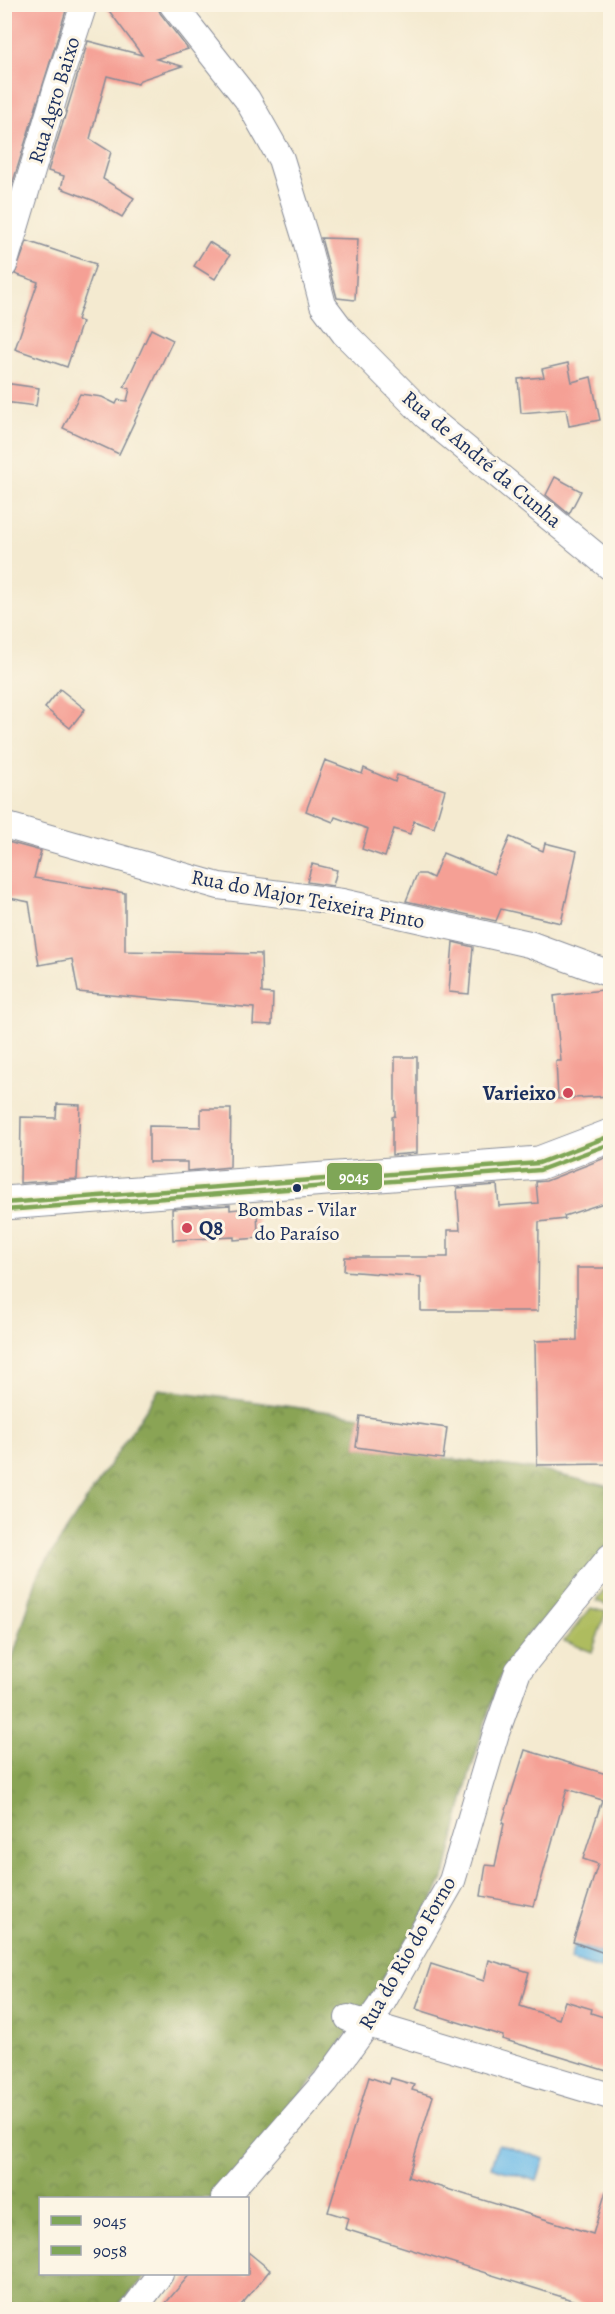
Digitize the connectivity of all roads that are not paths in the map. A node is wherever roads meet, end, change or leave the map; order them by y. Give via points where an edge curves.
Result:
1 (84, 4) edge
2 (172, 4) edge
3 (4, 265) edge
4 (610, 567) edge
5 (4, 825) edge
6 (610, 974) edge
7 (610, 1136) edge
8 (4, 1203) edge
9 (610, 1557) edge
10 (358, 2020) junction
11 (610, 2096) edge
12 (226, 2197) edge
13 (159, 2275) edge
14 (133, 2310) edge

1 - 3 street, Rua Agro Baixo
2 - 4 street, Rua de André da Cunha via 247,99 281,159 323,305 344,333 426,416
5 - 6 street, Rua do Major Teixeira Pinto via 219,886 342,902 529,944
7 - 8 main road via 539,1163
9 - 10 street, Rua do Rio do Forno via 518,1671 452,1881
10 - 11 street
10 - 12 street, Rua do Rio do Forno via 326,2081
13 - 14 street

